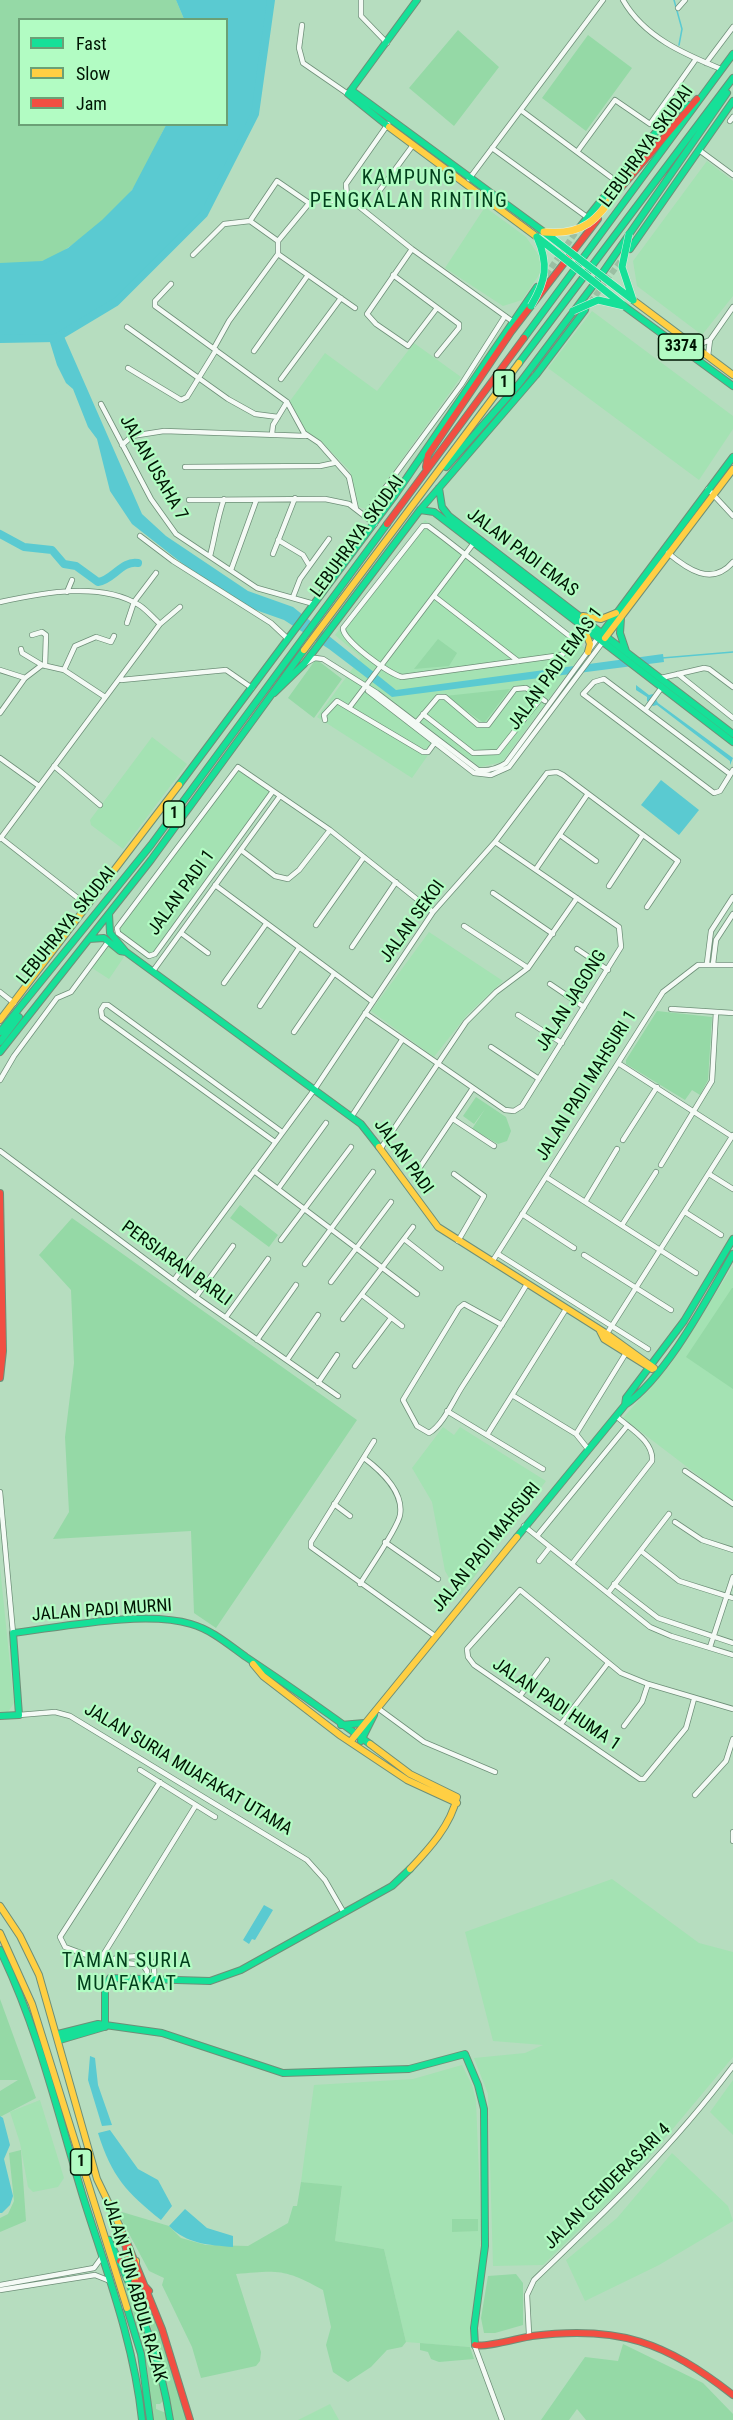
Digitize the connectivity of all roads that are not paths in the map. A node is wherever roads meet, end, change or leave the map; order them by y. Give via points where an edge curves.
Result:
1 (361, 0) edge
2 (417, 0) edge
3 (603, 0) edge
4 (623, 0) edge
5 (685, 0) edge
6 (678, 8) dead end
7 (302, 25) dead end
8 (733, 27) edge
9 (387, 43) junction
10 (733, 54) edge
11 (696, 59) junction
12 (706, 63) junction
13 (722, 69) junction
14 (733, 78) edge
15 (733, 84) edge
16 (710, 86) junction
17 (350, 92) junction
18 (733, 101) edge
19 (690, 105) junction
20 (522, 111) junction
21 (389, 123) junction
22 (413, 145) junction
23 (492, 148) junction
24 (699, 150) junction
25 (577, 152) junction
26 (733, 175) edge
27 (468, 181) junction
28 (619, 183) junction
29 (380, 190) dead end
30 (347, 197) junction
31 (309, 203) junction
32 (587, 217) junction
33 (250, 221) junction
34 (579, 228) tunnel mouth
35 (541, 232) junction
36 (629, 234) junction
37 (278, 241) junction
38 (412, 249) junction
39 (630, 249) dead end
40 (573, 253) junction
41 (278, 254) junction
42 (193, 255) dead end
43 (568, 260) junction
44 (308, 275) junction
45 (393, 275) junction
46 (601, 275) junction
47 (595, 283) junction
48 (171, 284) dead end
49 (537, 287) dead end
50 (340, 298) junction
51 (635, 301) junction
52 (531, 306) junction
53 (626, 307) junction
54 (355, 308) dead end
55 (437, 308) junction
56 (733, 308) edge
57 (573, 310) junction
58 (585, 310) tunnel mouth
59 (505, 316) junction
60 (512, 321) junction
61 (127, 327) dead end
62 (710, 340) junction
63 (696, 346) junction
64 (215, 349) junction
65 (254, 351) dead end
66 (437, 355) dead end
67 (708, 356) junction
68 (128, 368) dead end
69 (733, 375) edge
70 (199, 378) junction
71 (281, 379) dead end
72 (733, 386) edge
73 (287, 402) junction
74 (100, 404) dead end
75 (278, 417) junction
76 (426, 432) junction
77 (272, 434) junction
78 (309, 436) junction
79 (434, 437) junction
80 (122, 445) junction
81 (733, 457) edge
82 (334, 463) junction
83 (186, 467) dead end
84 (426, 469) junction
85 (733, 469) edge
86 (428, 484) junction
87 (439, 487) junction
88 (711, 491) junction
89 (295, 498) junction
90 (224, 499) junction
91 (189, 500) dead end
92 (256, 501) junction
93 (356, 509) junction
94 (420, 510) junction
95 (366, 514) junction
96 (733, 516) edge
97 (375, 524) junction
98 (140, 536) dead end
99 (329, 539) dead end
100 (278, 540) junction
101 (473, 544) junction
102 (666, 552) junction
103 (273, 554) dead end
104 (465, 554) junction
105 (210, 556) junction
106 (733, 562) edge
107 (309, 565) junction
108 (231, 570) junction
109 (156, 573) dead end
110 (375, 573) junction
111 (383, 579) junction
112 (72, 580) dead end
113 (67, 592) junction
114 (434, 596) junction
115 (293, 597) junction
116 (0, 602) edge
117 (134, 602) junction
118 (314, 605) junction
119 (180, 607) dead end
120 (577, 614) junction
121 (619, 615) junction
122 (127, 623) dead end
123 (160, 624) junction
124 (583, 628) junction
125 (32, 635) dead end
126 (114, 636) dead end
127 (602, 638) junction
128 (288, 639) junction
129 (21, 648) dead end
130 (628, 654) junction
131 (587, 657) junction
132 (518, 661) junction
133 (304, 664) junction
134 (44, 665) junction
135 (379, 667) junction
136 (0, 670) edge
137 (64, 670) junction
138 (678, 674) junction
139 (25, 678) junction
140 (573, 678) junction
141 (661, 678) junction
142 (121, 680) junction
143 (366, 685) junction
144 (662, 687) junction
145 (733, 687) edge
146 (252, 688) junction
147 (270, 695) junction
148 (105, 697) junction
149 (555, 697) junction
150 (543, 700) junction
151 (349, 708) junction
152 (646, 709) junction
153 (0, 712) edge
154 (543, 713) junction
155 (423, 714) junction
156 (733, 718) edge
157 (325, 720) dead end
158 (415, 725) junction
159 (733, 734) edge
160 (436, 740) junction
161 (733, 742) edge
162 (0, 758) edge
163 (54, 766) junction
164 (732, 772) edge
165 (39, 786) junction
166 (273, 791) junction
167 (587, 795) junction
168 (280, 796) junction
169 (100, 805) dead end
170 (330, 830) junction
171 (1, 835) edge
172 (560, 835) junction
173 (642, 836) junction
174 (495, 842) junction
175 (241, 850) junction
176 (364, 857) junction
177 (596, 861) dead end
178 (536, 869) junction
179 (396, 882) junction
180 (215, 885) junction
181 (609, 886) dead end
182 (493, 892) dead end
183 (733, 897) edge
184 (577, 898) junction
185 (88, 906) junction
186 (647, 907) dead end
187 (433, 912) junction
188 (109, 914) junction
189 (733, 914) edge
190 (266, 924) junction
191 (316, 925) dead end
192 (464, 926) dead end
193 (711, 931) junction
194 (181, 933) junction
195 (553, 934) junction
196 (718, 936) junction
197 (89, 939) junction
198 (108, 942) junction
199 (299, 948) junction
200 (352, 948) dead end
201 (577, 949) dead end
202 (126, 952) junction
203 (208, 953) dead end
204 (707, 963) junction
205 (713, 964) junction
206 (733, 964) edge
207 (528, 968) junction
208 (608, 970) junction
209 (153, 971) junction
210 (334, 974) junction
211 (41, 983) junction
212 (224, 983) dead end
213 (550, 984) dead end
214 (0, 993) edge
215 (373, 1002) junction
216 (14, 1003) junction
217 (260, 1006) dead end
218 (584, 1007) junction
219 (671, 1009) dead end
220 (716, 1012) junction
221 (733, 1012) edge
222 (365, 1013) junction
223 (518, 1015) dead end
224 (0, 1020) edge
225 (0, 1032) edge
226 (294, 1032) dead end
227 (402, 1040) junction
228 (0, 1042) edge
229 (562, 1043) junction
230 (490, 1047) dead end
231 (0, 1052) edge
232 (437, 1063) junction
233 (618, 1063) junction
234 (539, 1079) junction
235 (0, 1080) edge
236 (657, 1087) junction
237 (473, 1088) junction
238 (314, 1090) junction
239 (695, 1111) junction
240 (352, 1116) junction
241 (453, 1119) junction
242 (326, 1123) dead end
243 (272, 1124) junction
244 (282, 1132) junction
245 (264, 1135) junction
246 (733, 1136) edge
247 (623, 1140) dead end
248 (275, 1143) junction
249 (494, 1146) dead end
250 (351, 1147) dead end
251 (381, 1148) junction
252 (617, 1149) dead end
253 (0, 1151) edge
254 (661, 1165) dead end
255 (254, 1171) junction
256 (373, 1172) dead end
257 (656, 1172) dead end
258 (416, 1173) dead end
259 (454, 1174) dead end
260 (709, 1174) junction
261 (546, 1177) junction
262 (278, 1189) junction
263 (733, 1189) edge
264 (0, 1193) edge
265 (391, 1202) dead end
266 (585, 1202) junction
267 (304, 1209) junction
268 (685, 1212) junction
269 (522, 1214) junction
270 (622, 1226) junction
271 (413, 1227) dead end
272 (331, 1229) junction
273 (721, 1235) dead end
274 (404, 1239) junction
275 (733, 1239) edge
276 (281, 1240) dead end
277 (458, 1241) junction
278 (233, 1246) dead end
279 (356, 1248) junction
280 (574, 1248) dead end
281 (659, 1250) junction
282 (498, 1254) junction
283 (733, 1254) edge
284 (584, 1255) dead end
285 (268, 1259) dead end
286 (492, 1262) junction
287 (305, 1264) dead end
288 (383, 1267) junction
289 (441, 1268) dead end
290 (696, 1273) dead end
291 (174, 1280) junction
292 (331, 1282) dead end
293 (527, 1284) junction
294 (296, 1285) dead end
295 (634, 1289) junction
296 (417, 1294) dead end
297 (362, 1295) junction
298 (196, 1297) junction
299 (566, 1309) junction
300 (671, 1310) dead end
301 (318, 1315) dead end
302 (226, 1317) junction
303 (391, 1318) junction
304 (343, 1319) dead end
305 (502, 1325) junction
306 (402, 1326) dead end
307 (612, 1326) junction
308 (604, 1334) junction
309 (257, 1340) junction
310 (679, 1342) junction
311 (648, 1350) dead end
312 (337, 1355) dead end
313 (624, 1356) junction
314 (287, 1360) junction
315 (637, 1360) junction
316 (355, 1366) dead end
317 (652, 1366) junction
318 (0, 1378) edge
319 (318, 1383) junction
320 (637, 1383) junction
321 (512, 1395) junction
322 (338, 1396) dead end
323 (628, 1404) junction
324 (447, 1410) junction
325 (616, 1416) junction
326 (627, 1426) junction
327 (487, 1434) junction
328 (576, 1434) junction
329 (374, 1441) dead end
330 (588, 1449) junction
331 (364, 1458) junction
332 (543, 1469) dead end
333 (685, 1471) dead end
334 (0, 1492) edge
335 (334, 1504) junction
336 (733, 1504) edge
337 (669, 1514) dead end
338 (350, 1516) dead end
339 (675, 1522) dead end
340 (524, 1526) junction
341 (537, 1536) junction
342 (385, 1542) junction
343 (550, 1547) junction
344 (733, 1550) edge
345 (641, 1551) junction
346 (539, 1562) dead end
347 (572, 1564) junction
348 (733, 1577) edge
349 (438, 1579) dead end
350 (360, 1584) junction
351 (614, 1584) junction
352 (608, 1593) junction
353 (727, 1596) junction
354 (733, 1598) edge
355 (13, 1633) junction
356 (435, 1636) junction
357 (713, 1636) junction
358 (733, 1643) edge
359 (710, 1647) junction
360 (733, 1655) edge
361 (547, 1660) dead end
362 (253, 1663) junction
363 (608, 1663) junction
364 (648, 1684) junction
365 (520, 1696) junction
366 (694, 1699) junction
367 (733, 1709) edge
368 (377, 1711) junction
369 (22, 1714) junction
370 (0, 1716) edge
371 (561, 1724) junction
372 (341, 1725) junction
373 (367, 1725) junction
374 (624, 1726) dead end
375 (733, 1739) edge
376 (358, 1740) junction
377 (350, 1742) joint
378 (373, 1746) junction
379 (726, 1761) junction
380 (733, 1763) edge
381 (140, 1770) dead end
382 (495, 1772) dead end
383 (160, 1782) junction
384 (695, 1795) dead end
385 (457, 1803) junction
386 (196, 1805) junction
387 (215, 1817) dead end
388 (733, 1833) edge
389 (733, 1841) edge
390 (337, 1900) junction
391 (0, 1906) edge
392 (344, 1913) junction
393 (334, 1920) junction
394 (0, 1933) edge
395 (0, 1950) edge
396 (100, 1960) junction
397 (151, 1979) junction
398 (105, 2014) junction
399 (91, 2025) junction
400 (104, 2026) junction
401 (118, 2026) junction
402 (59, 2037) junction
403 (733, 2066) edge
404 (99, 2219) junction
405 (121, 2229) junction
406 (102, 2257) junction
407 (120, 2261) junction
408 (136, 2261) junction
409 (110, 2281) junction
410 (0, 2285) edge
411 (135, 2287) junction
412 (0, 2290) edge
413 (149, 2291) junction
414 (529, 2334) junction
415 (475, 2347) junction
416 (145, 2395) junction
417 (733, 2395) edge
418 (146, 2419) edge
419 (170, 2420) edge
420 (190, 2420) edge
421 (502, 2420) edge

1 - 9 street via 361,16
2 - 9 main road
3 - 20 street
4 - 11 street via 652,33
5 - 6 street
7 - 17 street via 299,48 303,63
8 - 12 street
9 - 17 main road
10 - 13 main road, LEBUHRAYA SKUDAI / 1
11 - 12 street
11 - 25 street via 650,124 615,100
12 - 13 street
13 - 16 main road, LEBUHRAYA SKUDAI / 1
14 - 86 main road, LEBUHRAYA SKUDAI / 1
15 - 36 main road
16 - 19 main road
16 - 84 main road, LEBUHRAYA SKUDAI / 1
17 - 21 main road, 3374
18 - 24 main road
19 - 28 main road
19 - 28 main road via 671,113
20 - 23 street
20 - 25 street
21 - 22 main road, 3374
21 - 27 main road, 3374
21 - 30 street via 346,184
22 - 27 main road, 3374
22 - 29 street
23 - 27 street
23 - 32 street
24 - 26 street
24 - 39 main road
25 - 28 street
27 - 35 main road, 3374
28 - 32 main road
28 - 35 main road, bridge via 586,229 567,234
28 - 40 main road, bridge
30 - 31 street via 335,202 316,195
30 - 38 street
31 - 33 street via 278,181
31 - 37 street
32 - 34 main road
33 - 37 street
33 - 42 street via 224,224
35 - 40 main road, 3374, bridge
35 - 43 main road, 3374, bridge
35 - 52 main road, bridge via 547,273
36 - 46 main road, bridge
36 - 51 main road, bridge via 620,266 622,279
37 - 41 street
38 - 45 street
38 - 59 street
40 - 43 main road, bridge
40 - 46 main road, 3374, bridge
41 - 44 street
41 - 64 street via 229,321
43 - 47 main road, 3374, bridge
43 - 52 main road, bridge
44 - 50 street
44 - 65 street
45 - 55 street
45 - 55 street via 367,314 376,324 408,346
46 - 47 main road, bridge
46 - 51 main road, 3374, bridge
47 - 53 main road, 3374, bridge
47 - 57 main road
48 - 64 street via 154,305
49 - 60 main road
50 - 54 street
50 - 71 street
51 - 63 main road, 3374
52 - 84 main road via 428,455
53 - 57 main road, bridge via 610,299 599,299 584,302
53 - 72 main road, 3374
55 - 66 street via 459,326
56 - 62 street
57 - 86 main road via 528,371
58 - 87 main road via 536,375
59 - 60 street
59 - 76 street
60 - 79 main road
61 - 70 street
62 - 63 street
62 - 67 street
63 - 67 main road, 3374
64 - 70 street
64 - 73 street
67 - 69 main road, 3374
68 - 70 street via 181,400
70 - 75 street via 255,414
73 - 75 street
73 - 78 street
74 - 80 street, JALAN USAHA 7
75 - 77 street
76 - 79 street
76 - 95 street
77 - 78 street
77 - 80 street via 152,432 132,436
78 - 82 street
79 - 97 main road
80 - 105 street, JALAN USAHA 7 via 168,525 181,539
81 - 88 main road, JALAN PADI EMAS 1
82 - 83 street
82 - 93 street via 349,477
84 - 211 main road, LEBUHRAYA SKUDAI / 1 via 151,845
85 - 88 main road, JALAN PADI EMAS 1
86 - 147 main road, LEBUHRAYA SKUDAI / 1
87 - 94 main road
87 - 120 main road, JALAN PADI EMAS via 440,502 449,516
88 - 96 street
88 - 102 main road, JALAN PADI EMAS 1
89 - 92 street
89 - 93 street via 325,499
89 - 100 street
90 - 91 street
90 - 92 street
90 - 105 street
92 - 108 street
93 - 95 street
94 - 101 main road, JALAN PADI EMAS via 434,512
94 - 110 main road
95 - 97 street
97 - 118 main road
98 - 128 street via 272,623
99 - 107 street
100 - 103 street
100 - 107 street via 303,555
101 - 104 street
101 - 124 main road, JALAN PADI EMAS
102 - 106 street via 693,572 704,575
102 - 121 main road, JALAN PADI EMAS 1
104 - 111 street via 423,526
104 - 114 street
104 - 132 street via 572,638 562,655
105 - 108 street, JALAN USAHA 7
107 - 115 street
108 - 115 street, JALAN USAHA 7 via 257,588
109 - 117 street
110 - 111 street
110 - 133 main road
111 - 135 street via 342,633
112 - 113 street
113 - 116 street
113 - 117 street via 102,593
114 - 132 street
114 - 135 street
115 - 118 street, JALAN USAHA 7
117 - 122 street
117 - 123 street
118 - 128 main road
119 - 123 street
120 - 121 main road via 595,619
120 - 127 main road, JALAN PADI EMAS
121 - 127 main road, JALAN PADI EMAS 1
121 - 130 main road via 620,633
123 - 142 street
124 - 127 main road, JALAN PADI EMAS
124 - 131 main road via 590,644
125 - 134 street via 46,635
126 - 137 street via 111,642 96,637 75,646
127 - 130 main road
127 - 131 street, JALAN PADI EMAS 1
127 - 144 main road via 615,653
128 - 146 main road
129 - 134 street via 22,653
130 - 141 main road
131 - 140 street, JALAN PADI EMAS 1
132 - 135 street via 402,676
133 - 143 street, JALAN PADI EMAS 1 via 320,658
133 - 147 main road
134 - 137 street
134 - 139 street
135 - 143 street
136 - 139 street
137 - 148 street
138 - 141 street
138 - 145 street via 710,669
138 - 156 street
139 - 153 street
140 - 149 street, JALAN PADI EMAS 1
140 - 160 street, JALAN PADI EMAS 1 via 504,771 491,775 474,773
141 - 159 main road
142 - 146 street via 226,670
142 - 148 street
143 - 151 street
143 - 158 street, JALAN PADI EMAS 1
144 - 152 street
144 - 161 main road
146 - 185 main road
147 - 188 main road, LEBUHRAYA SKUDAI / 1
148 - 163 street
149 - 150 street
149 - 154 street, JALAN PADI EMAS 1
150 - 154 street
150 - 155 street via 498,752 473,753
150 - 155 street via 526,687 515,689 488,724 483,725 441,696 434,698
151 - 157 street via 334,702 324,715
151 - 160 street via 426,753
152 - 164 street
152 - 164 street via 604,679 594,682 583,694 714,793 720,791
154 - 160 street, JALAN PADI EMAS 1 via 506,763 496,768 478,770
155 - 158 street
158 - 160 street, JALAN PADI EMAS 1
162 - 165 street
163 - 165 street
163 - 169 street
165 - 171 street
166 - 166 street, JALAN PADI 1 via 241,767 236,768 117,928 118,933 149,956 154,954
166 - 168 street
167 - 172 street
167 - 173 street
167 - 174 street, JALAN SEKOI via 560,773 550,772
168 - 170 street
168 - 175 street
170 - 175 street via 300,870 288,879 275,876
170 - 176 street
171 - 185 street
172 - 177 street
172 - 178 street
173 - 181 street
173 - 186 street via 678,861
174 - 178 street, JALAN JAGONG
174 - 187 street, JALAN SEKOI
175 - 180 street
176 - 179 street
176 - 191 street
178 - 184 street, JALAN JAGONG
179 - 187 street
179 - 200 street
180 - 190 street
180 - 194 street
182 - 195 street
183 - 193 street
184 - 195 street
184 - 208 street, JALAN JAGONG via 621,931 621,947
185 - 216 main road
187 - 215 street, JALAN SEKOI
188 - 197 main road, LEBUHRAYA SKUDAI / 1
188 - 202 main road, JALAN PADI via 110,933
189 - 196 street
190 - 199 street
190 - 212 street
192 - 207 street
193 - 196 street
193 - 204 street
194 - 203 street
194 - 209 street
195 - 207 street
196 - 205 street
197 - 198 main road, JALAN PADI via 101,937
197 - 231 main road, LEBUHRAYA SKUDAI / 1
198 - 202 main road, JALAN PADI
198 - 235 street via 71,992 57,998
199 - 210 street
199 - 217 street
201 - 208 street
202 - 209 main road, JALAN PADI
204 - 205 street
204 - 233 street, JALAN PADI MAHSURI 1 via 694,967 663,992
205 - 206 street
207 - 232 street via 478,1009
208 - 218 street, JALAN JAGONG
209 - 238 main road, JALAN PADI
210 - 215 street
210 - 226 street
211 - 225 main road, LEBUHRAYA SKUDAI / 1
211 - 228 main road
213 - 218 street
214 - 216 street
215 - 222 street, JALAN SEKOI
216 - 224 main road
218 - 229 street, JALAN JAGONG
219 - 220 street
220 - 221 street
220 - 239 street via 712,1081
222 - 227 street
222 - 238 street, JALAN SEKOI
223 - 229 street
227 - 232 street
227 - 240 street
229 - 234 street, JALAN JAGONG
230 - 234 street
232 - 237 street
232 - 251 street
233 - 236 street
233 - 261 street, JALAN PADI MAHSURI 1
234 - 237 street, JALAN JAGONG via 522,1106 514,1111 505,1110
236 - 239 street
236 - 247 street
237 - 241 street
238 - 240 main road, JALAN PADI
238 - 244 street, JALAN SEKOI
239 - 246 street
239 - 254 street
240 - 251 main road, JALAN PADI
241 - 249 street
241 - 258 street
242 - 262 street
243 - 244 street
243 - 245 street
243 - 245 street via 104,1005 102,1017
244 - 248 street, JALAN SEKOI
245 - 248 street
246 - 260 street
248 - 255 street, JALAN SEKOI
250 - 267 street
251 - 277 main road, JALAN PADI via 426,1214
252 - 266 street
253 - 291 street, PERSIARAN BARLI
255 - 262 street
255 - 291 street, JALAN SEKOI
256 - 272 street
257 - 270 street
259 - 277 street via 484,1196
260 - 263 street
260 - 268 street
261 - 266 street
261 - 269 street, JALAN PADI MAHSURI 1
262 - 267 street
264 - 318 main road
265 - 279 street
266 - 270 street
267 - 272 street
267 - 276 street
268 - 273 street
268 - 281 street
269 - 280 street
269 - 282 street, JALAN PADI MAHSURI 1
270 - 281 street
271 - 274 street
272 - 279 street
272 - 287 street
274 - 288 street
274 - 289 street
275 - 317 main road, JALAN PADI MAHSURI
277 - 286 main road, JALAN PADI
278 - 298 street
279 - 288 street
279 - 292 street
281 - 290 street
281 - 295 street
282 - 286 street, JALAN PADI MAHSURI 1
282 - 307 street
283 - 310 main road, JALAN PADI MAHSURI
284 - 295 street
285 - 302 street
286 - 293 main road, JALAN PADI
288 - 296 street
288 - 297 street
291 - 298 street, PERSIARAN BARLI
293 - 299 main road, JALAN PADI
293 - 305 street
294 - 309 street
295 - 300 street
295 - 307 street
297 - 303 street
297 - 304 street
298 - 302 street, PERSIARAN BARLI
299 - 308 main road, JALAN PADI
299 - 321 street
301 - 314 street
302 - 309 street, PERSIARAN BARLI
303 - 306 street
303 - 316 street
305 - 324 street
305 - 324 street via 464,1304 403,1400 417,1426 429,1433
307 - 308 street
307 - 311 street
308 - 313 main road, JALAN PADI
308 - 317 main road, JALAN PADI
309 - 314 street, PERSIARAN BARLI
310 - 317 main road
310 - 323 main road, JALAN PADI MAHSURI
312 - 319 street
313 - 315 main road, JALAN PADI
313 - 328 street
314 - 319 street, PERSIARAN BARLI
315 - 317 main road, JALAN PADI
315 - 320 main road
317 - 320 main road, JALAN PADI MAHSURI
317 - 323 main road
319 - 322 street, PERSIARAN BARLI
320 - 323 main road, JALAN PADI MAHSURI
321 - 327 street
321 - 328 street
323 - 325 main road, JALAN PADI MAHSURI
324 - 327 street
325 - 326 street
325 - 330 main road, JALAN PADI MAHSURI
326 - 341 street, JALAN PADI MAHSURI
326 - 347 street via 647,1443 653,1456 651,1465
327 - 332 street
328 - 330 street
329 - 331 street
330 - 340 main road, JALAN PADI MAHSURI
331 - 335 street
331 - 342 street via 399,1496 400,1515
333 - 336 street
334 - 355 street
335 - 338 street
335 - 350 street via 311,1547
337 - 345 street
339 - 344 street via 702,1540
340 - 341 street
340 - 356 main road, JALAN PADI MAHSURI
341 - 343 street
342 - 349 street
342 - 350 street
343 - 346 street
343 - 347 street
345 - 351 street
345 - 353 street via 679,1581
347 - 352 street
348 - 353 street
350 - 356 street
351 - 352 street
351 - 357 street via 658,1618
352 - 359 street via 650,1627
353 - 354 street
353 - 357 street
355 - 362 main road, JALAN PADI MURNI via 181,1620 202,1628
355 - 369 main road
356 - 368 main road, JALAN PADI MAHSURI
357 - 358 street
357 - 359 street
359 - 360 street
361 - 365 street
362 - 372 main road, JALAN PADI MURNI via 267,1669
362 - 377 main road, JALAN PADI MURNI via 263,1676
363 - 364 street
363 - 365 street, JALAN PADI HUMA 1 via 520,1590 467,1649 474,1665
363 - 371 street
364 - 366 street
364 - 374 street via 642,1702
365 - 371 street, JALAN PADI HUMA 1
366 - 367 street
366 - 371 street, JALAN PADI HUMA 1 via 686,1728 644,1779
368 - 373 main road, JALAN PADI MAHSURI
368 - 382 street via 424,1742
369 - 370 main road, JALAN SURIA MUAFAKAT UTAMA
369 - 390 street, JALAN SURIA MUAFAKAT UTAMA via 61,1713 78,1720 307,1860
372 - 373 main road
372 - 376 main road, JALAN PADI MURNI
373 - 376 main road, JALAN PADI MAHSURI
373 - 378 main road
375 - 379 street
376 - 377 main road, JALAN PADI MAHSURI
376 - 378 main road
376 - 385 main road via 419,1787
378 - 385 main road via 410,1774 454,1795
379 - 380 street
379 - 384 street
381 - 383 street
383 - 386 street
383 - 396 street via 61,1934 65,1947
385 - 392 main road via 406,1876
386 - 387 street
386 - 396 street
388 - 389 street
390 - 392 street, JALAN SURIA MUAFAKAT UTAMA
390 - 393 street
391 - 402 main road via 32,1956
392 - 393 main road
393 - 397 main road via 236,1972 210,1981
394 - 404 main road, JALAN TUN ABDUL RAZAK / 1 via 32,2004
395 - 406 main road, JALAN TUN ABDUL RAZAK / 1 via 26,2010
396 - 397 street via 143,1965
397 - 398 main road via 110,1978 105,1987
398 - 399 main road
398 - 400 main road
398 - 401 main road
399 - 400 main road
399 - 402 main road
400 - 401 main road
400 - 402 main road
401 - 415 main road via 170,2035 283,2073 409,2069 465,2054 484,2109 485,2246
402 - 405 main road via 98,2179
403 - 414 street, JALAN CENDERASARI 4 via 687,2125 623,2195 534,2280 527,2295
404 - 407 main road
404 - 416 main road, JALAN TUN ABDUL RAZAK / 1 via 141,2354
405 - 407 main road via 129,2260 127,2265
405 - 408 main road
406 - 409 main road, JALAN TUN ABDUL RAZAK / 1
406 - 410 street via 94,2268
407 - 411 main road
408 - 411 main road
408 - 413 main road
409 - 412 street via 95,2275
409 - 416 main road, JALAN TUN ABDUL RAZAK / 1
411 - 413 main road via 141,2282
411 - 419 main road via 152,2337
413 - 420 main road
414 - 415 main road
414 - 417 main road via 598,2332 625,2336 676,2355
415 - 421 street
416 - 418 main road, JALAN TUN ABDUL RAZAK / 1

